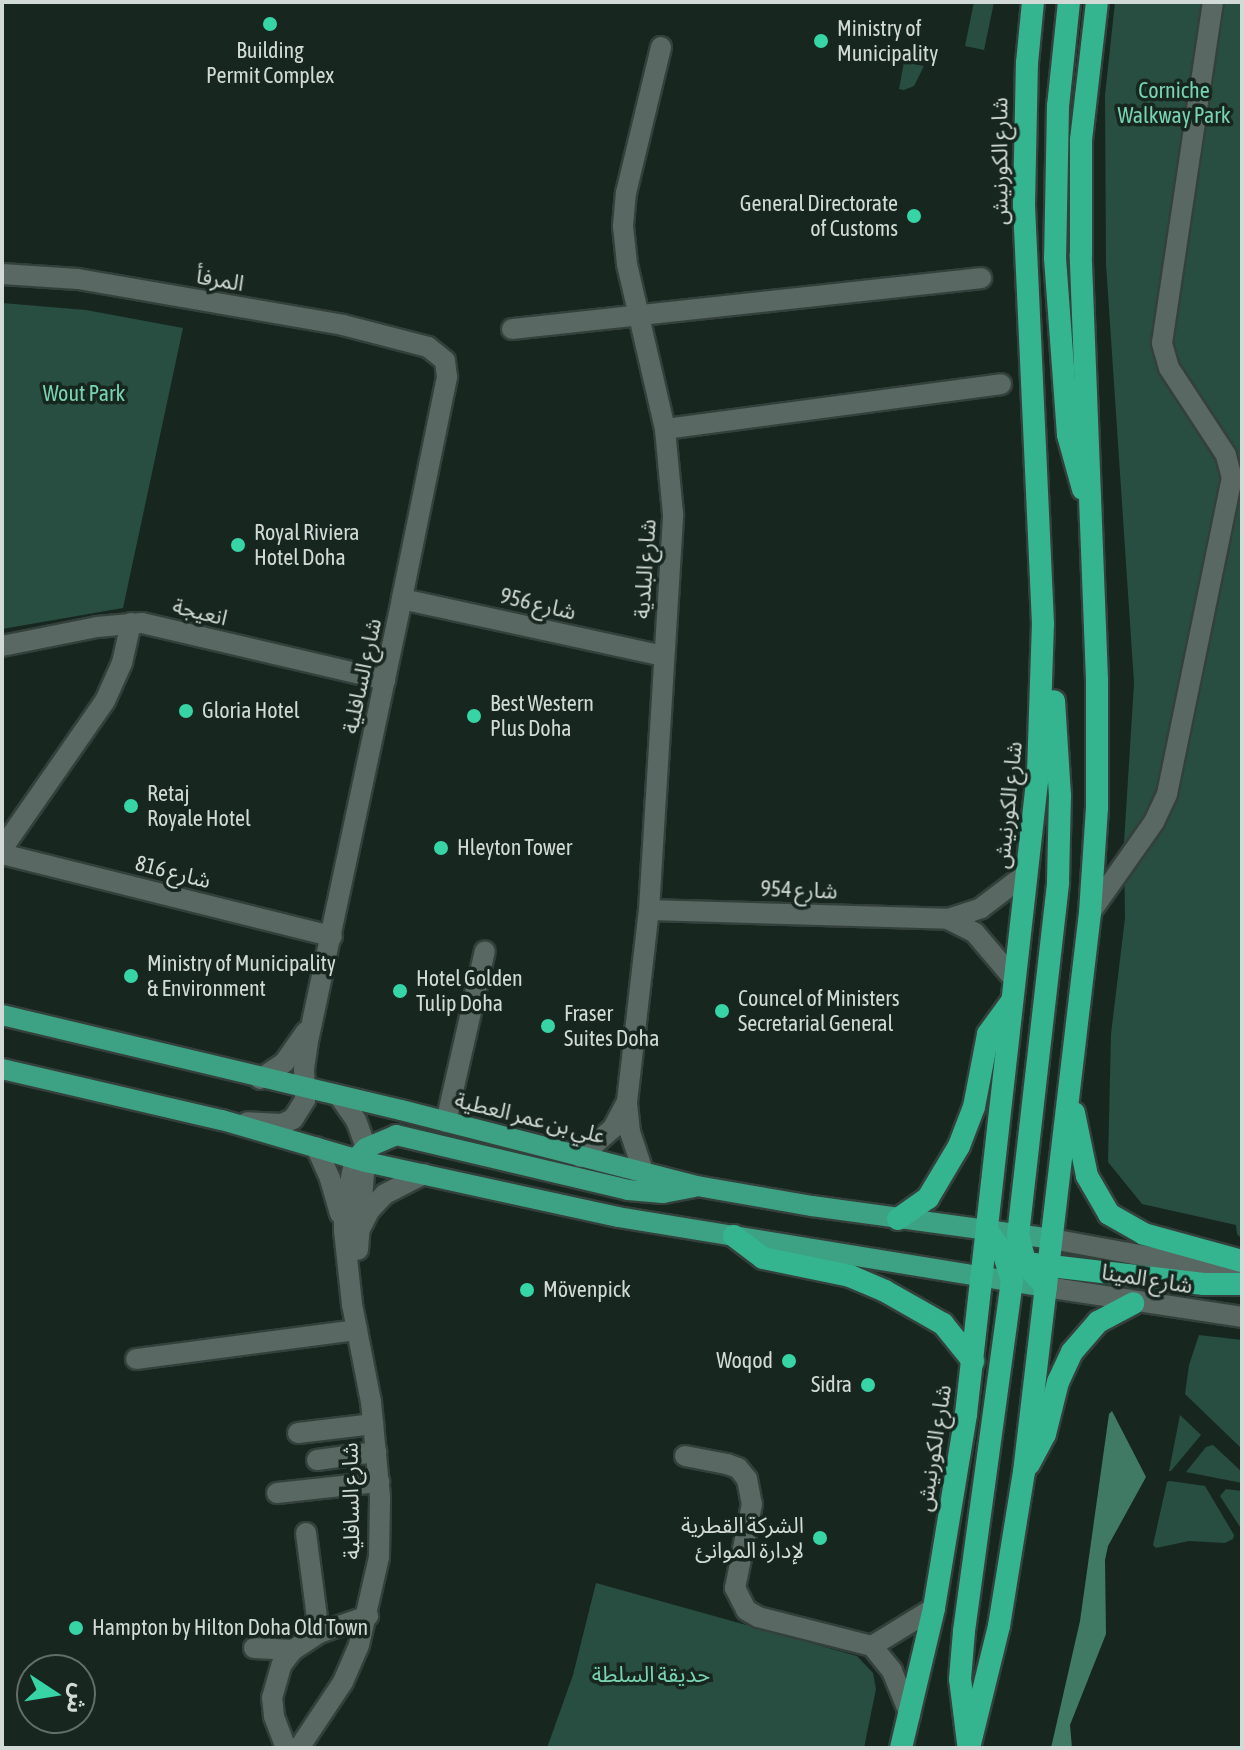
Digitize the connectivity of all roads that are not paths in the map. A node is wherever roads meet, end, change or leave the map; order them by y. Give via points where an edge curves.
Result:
1 (1033, 2) edge
2 (1069, 2) edge
3 (1097, 2) edge
4 (1213, 2) edge
5 (661, 47) dead end
6 (2, 274) edge
7 (981, 278) dead end
8 (639, 313) junction
9 (512, 329) dead end
10 (428, 347) joint
11 (1001, 384) dead end
12 (665, 429) junction
13 (1091, 508) junction
14 (402, 599) junction
15 (131, 623) junction
16 (1043, 624) junction
17 (2, 646) edge
18 (663, 656) junction
19 (385, 680) junction
20 (2, 852) edge
21 (1027, 873) junction
22 (649, 910) junction
23 (1090, 913) junction
24 (948, 919) junction
25 (332, 936) junction
26 (485, 951) dead end
27 (1013, 991) junction
28 (7, 1018) edge
29 (312, 1022) junction
30 (2, 1069) edge
31 (260, 1079) junction
32 (1069, 1086) junction
33 (307, 1088) junction
34 (339, 1096) junction
35 (627, 1102) junction
36 (222, 1120) junction
37 (446, 1122) junction
38 (316, 1147) junction
39 (362, 1156) junction
40 (580, 1157) junction
41 (643, 1171) junction
42 (424, 1174) junction
43 (697, 1186) junction
44 (898, 1219) junction
45 (351, 1231) junction
46 (987, 1231) junction
47 (1018, 1235) junction
48 (734, 1236) junction
49 (1052, 1239) junction
50 (1242, 1261) edge
51 (1016, 1271) junction
52 (1242, 1274) edge
53 (983, 1276) junction
54 (1047, 1276) junction
55 (1242, 1284) edge
56 (1133, 1303) junction
57 (1242, 1317) edge
58 (357, 1330) junction
59 (136, 1359) dead end
60 (973, 1361) junction
61 (373, 1424) junction
62 (298, 1433) dead end
63 (376, 1452) junction
64 (685, 1456) dead end
65 (317, 1460) dead end
66 (1024, 1472) junction
67 (379, 1482) junction
68 (277, 1493) dead end
69 (306, 1533) dead end
70 (934, 1608) junction
71 (368, 1616) junction
72 (319, 1633) junction
73 (872, 1646) junction
74 (254, 1648) dead end
75 (293, 1650) junction
76 (910, 1715) junction
77 (286, 1748) edge
78 (299, 1748) edge
79 (901, 1748) edge
80 (969, 1748) edge

1 - 16 highway, شارع الكورنيش via 1024,204
2 - 13 highway via 1058,106 1055,258 1068,435
3 - 13 highway via 1081,140
4 - 23 street via 1162,343 1169,368 1226,455 1232,478 1167,794 1154,822
5 - 8 street, شارع البلدية via 623,208 625,255
6 - 10 street, المرفأ via 78,279 343,325
7 - 8 street
8 - 9 street
8 - 12 street, شارع البلدية
10 - 14 street, شارع السافلية via 445,361 447,377
11 - 12 street
12 - 18 street, شارع البلدية via 673,514
13 - 23 highway via 1098,749
14 - 18 street, شارع 956
14 - 19 street, شارع السافلية
15 - 17 street, انعيجة
15 - 19 street, انعيجة
15 - 20 street via 117,679 105,701
16 - 21 highway, شارع الكورنيش via 1040,749
16 - 47 highway via 1059,753 1060,839
18 - 22 street, شارع البلدية
19 - 25 street, شارع السافلية
20 - 25 street, شارع 816
21 - 24 street, شارع 954 via 981,908
21 - 27 highway, شارع الكورنيش
22 - 24 street, شارع 954
22 - 35 street, شارع البلدية
23 - 32 highway
24 - 27 street via 975,933
25 - 29 street, شارع السافلية
26 - 37 street
27 - 44 highway via 988,1034 974,1107 959,1146 928,1198
27 - 46 highway, شارع الكورنيش
28 - 31 main road, علي بن عمر العطية
29 - 31 street, شارع السافلية via 284,1063
29 - 33 street, شارع السافلية via 304,1069
30 - 36 main road
31 - 33 main road, علي بن عمر العطية
32 - 49 highway
32 - 50 highway via 1087,1176 1109,1214 1144,1234
33 - 34 main road, علي بن عمر العطية
33 - 36 street via 301,1111 282,1124
34 - 37 main road, علي بن عمر العطية
34 - 39 street via 356,1120
35 - 40 street, شارع البلدية via 603,1140
35 - 41 street, شارع البلدية
36 - 38 main road
37 - 40 main road, علي بن عمر العطية
38 - 39 main road
38 - 45 street
39 - 42 main road
39 - 43 main road via 396,1135 628,1190 663,1193
39 - 45 street, شارع السافلية
40 - 41 main road, علي بن عمر العطية
41 - 43 main road, علي بن عمر العطية
42 - 45 street via 385,1194
42 - 48 main road via 618,1217
43 - 44 main road, علي بن عمر العطية
44 - 46 main road, علي بن عمر العطية
45 - 58 street, شارع السافلية
46 - 47 main road, علي بن عمر العطية
46 - 51 highway
46 - 53 highway, شارع الكورنيش
47 - 49 main road, علي بن عمر العطية
47 - 51 highway
48 - 53 main road
48 - 60 highway via 763,1258 850,1276 885,1291 943,1324
49 - 52 street, شارع المينا
49 - 54 highway
51 - 53 highway
51 - 54 highway
51 - 80 highway via 962,1643
53 - 60 highway, شارع الكورنيش
54 - 55 highway
54 - 56 street, شارع المينا
54 - 66 highway
56 - 57 street, شارع المينا
56 - 66 highway via 1098,1322 1072,1352 1045,1434
58 - 59 street
58 - 61 street, شارع السافلية
60 - 70 highway, شارع الكورنيش
61 - 62 street
61 - 63 street, شارع السافلية
63 - 65 street
63 - 67 street, شارع السافلية
64 - 73 street via 738,1468 747,1479 752,1504 735,1588 746,1610
66 - 80 highway via 999,1626
67 - 68 street
67 - 71 street, شارع السافلية via 379,1557
69 - 72 street
70 - 73 street
70 - 76 highway, شارع الكورنيش
71 - 72 street
71 - 78 street, شارع السافلية via 343,1682
72 - 75 street
73 - 76 street via 892,1671
74 - 75 street
75 - 77 street via 282,1664 272,1698
76 - 79 highway, شارع الكورنيش

